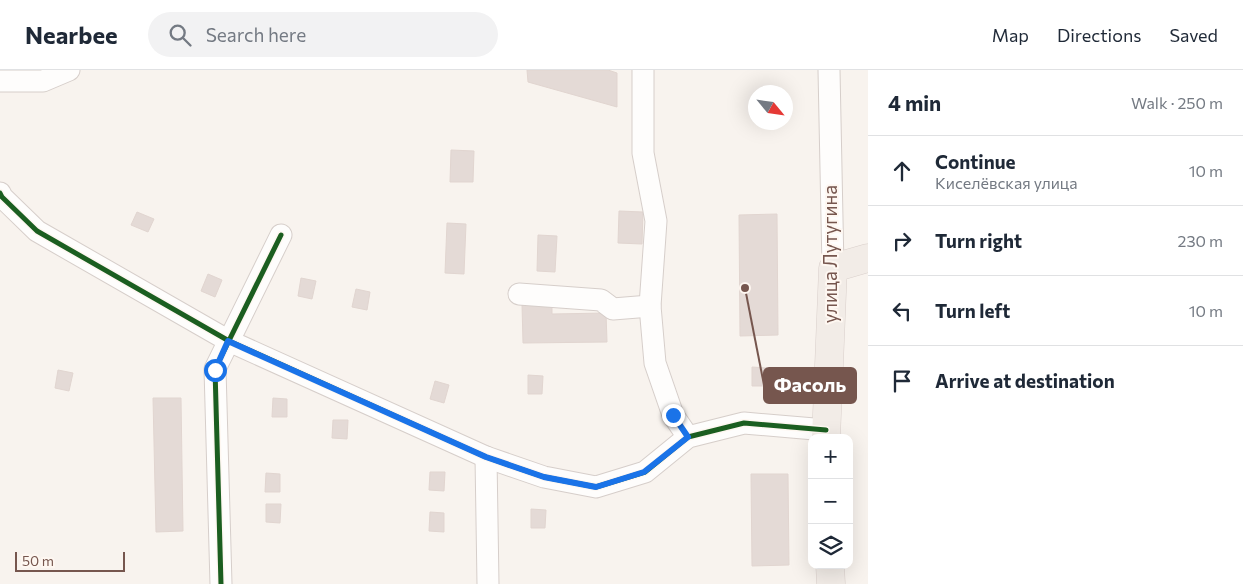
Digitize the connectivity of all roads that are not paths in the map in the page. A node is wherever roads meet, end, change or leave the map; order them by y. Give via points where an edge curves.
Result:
1 (69, 70) edge
2 (643, 70) edge
3 (829, 70) edge
4 (0, 81) edge
5 (1, 197) edge
6 (281, 236) dead end
7 (868, 258) edge
8 (833, 268) junction
9 (519, 294) dead end
10 (650, 306) junction
11 (228, 341) junction
12 (826, 434) edge
13 (688, 437) junction
14 (486, 457) junction
15 (830, 569) edge
16 (221, 584) edge
17 (488, 584) edge
18 (831, 584) edge

1 - 4 street via 43,81
2 - 10 street via 643,153 656,221
3 - 8 street, улица Лутугина
5 - 11 street via 38,231
6 - 11 street
7 - 8 main road
8 - 12 main road, улица Лутугина
9 - 10 street via 600,300 613,309
10 - 13 street via 655,363 673,415
11 - 14 street
11 - 16 street via 215,370
12 - 13 street via 744,423
13 - 14 street via 644,472 596,487 544,477
14 - 17 street
15 - 18 main road

